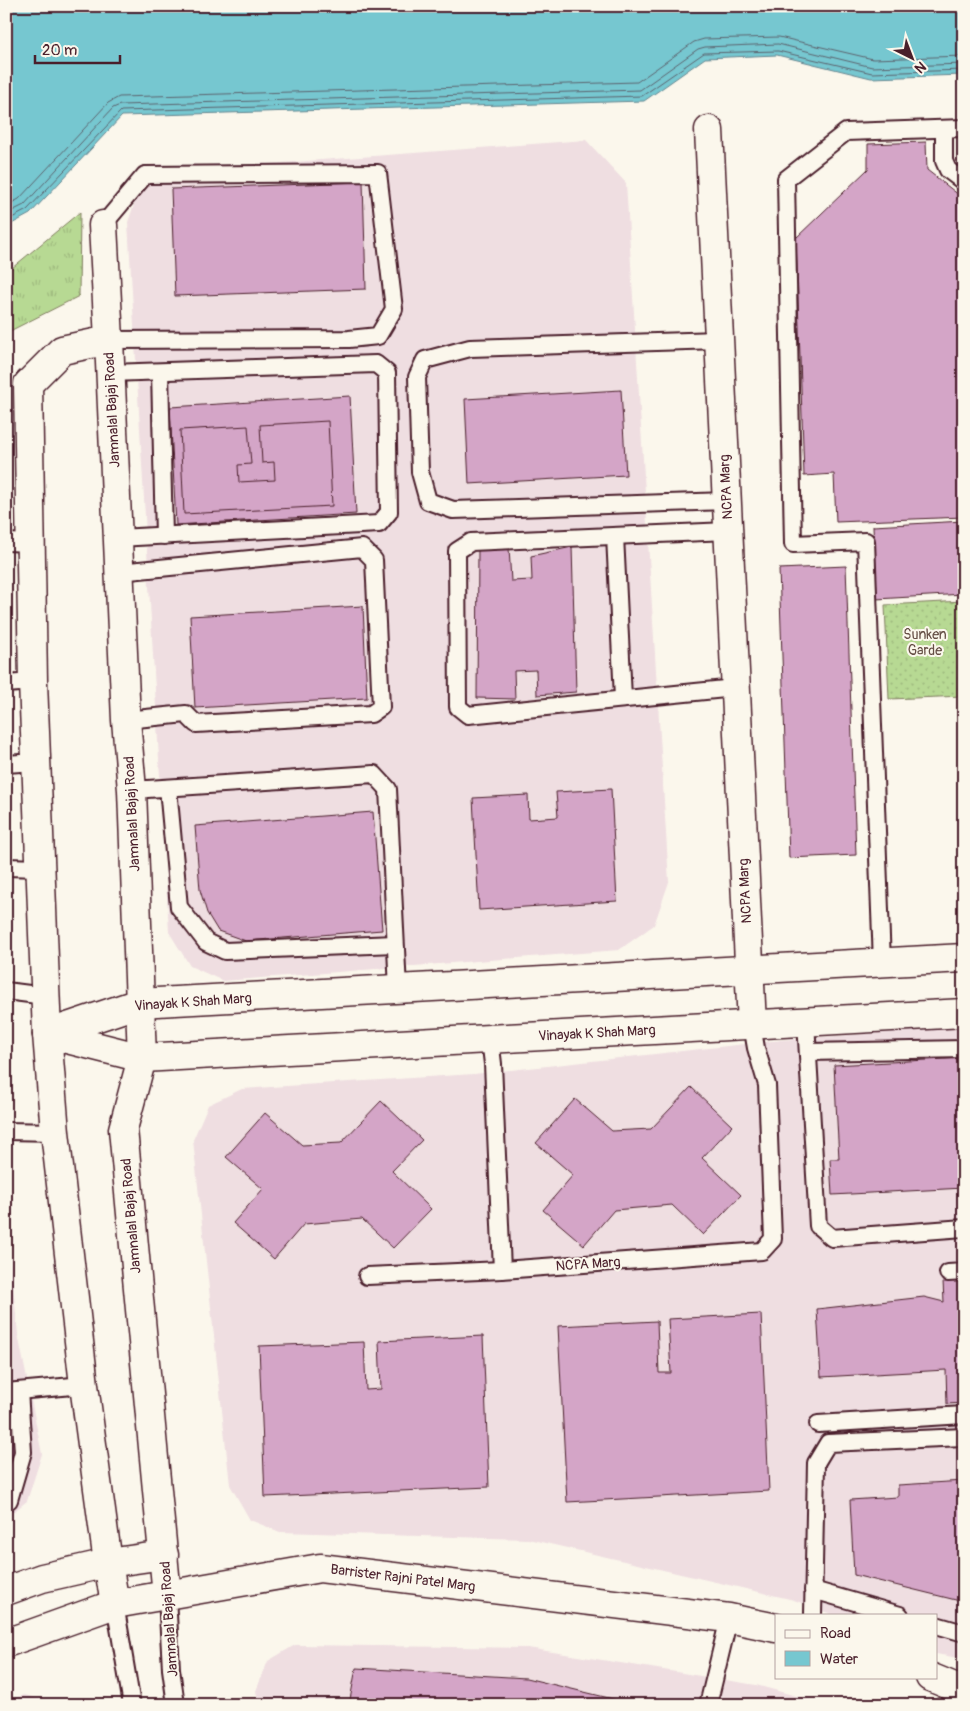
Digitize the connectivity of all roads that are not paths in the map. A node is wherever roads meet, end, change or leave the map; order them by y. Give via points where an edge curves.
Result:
1 (964, 128) edge
2 (944, 129) junction
3 (709, 130) dead end
4 (964, 182) edge
5 (103, 225) joint
6 (109, 340) junction
7 (718, 340) junction
8 (160, 372) junction
9 (110, 373) junction
10 (727, 501) junction
11 (728, 531) junction
12 (164, 536) junction
13 (615, 536) junction
14 (118, 538) junction
15 (19, 543) edge
16 (336, 551) junction
17 (308, 566) dead end
18 (119, 572) junction
19 (19, 683) edge
20 (735, 688) junction
21 (623, 698) junction
22 (126, 720) junction
23 (35, 762) junction
24 (6, 764) edge
25 (168, 788) junction
26 (132, 790) junction
27 (6, 867) edge
28 (40, 868) junction
29 (395, 944) junction
30 (964, 958) edge
31 (882, 963) junction
32 (750, 970) junction
33 (398, 989) junction
34 (6, 991) edge
35 (45, 996) junction
36 (139, 1003) junction
37 (964, 1013) edge
38 (806, 1022) junction
39 (752, 1025) junction
40 (46, 1034) junction
41 (490, 1039) junction
42 (964, 1049) edge
43 (808, 1052) junction
44 (142, 1058) junction
45 (6, 1131) edge
46 (55, 1132) junction
47 (964, 1228) edge
48 (502, 1270) junction
49 (367, 1276) dead end
50 (84, 1385) junction
51 (13, 1391) edge
52 (964, 1415) edge
53 (818, 1424) dead end
54 (964, 1437) edge
55 (6, 1502) edge
56 (164, 1555) junction
57 (108, 1563) junction
58 (813, 1590) junction
59 (6, 1591) edge
60 (167, 1596) junction
61 (115, 1604) junction
62 (813, 1614) edge
63 (897, 1614) edge
64 (729, 1618) junction
65 (938, 1626) edge
66 (775, 1628) edge
67 (964, 1633) edge
68 (6, 1643) edge
69 (933, 1678) edge
70 (964, 1690) edge
71 (132, 1705) edge
72 (176, 1705) edge
73 (708, 1705) edge

1 - 2 lane
2 - 4 lane via 944,161 948,170
2 - 31 lane via 846,132 786,179 793,544 866,541
3 - 7 street, NCPA Marg
5 - 6 street
5 - 6 lane via 145,175 378,173 394,308 378,336 349,339
6 - 9 street, Jamnalal Bajaj Road
6 - 15 street, Jamnalal Bajaj Road via 62,350 28,384
7 - 10 street, NCPA Marg
7 - 10 lane via 470,348 424,360 417,377 420,472 428,501 453,510
8 - 9 lane
8 - 12 lane
8 - 12 lane via 376,364 387,373 389,512 379,524
9 - 14 street, Jamnalal Bajaj Road
10 - 11 street, NCPA Marg
11 - 13 lane
11 - 20 street, NCPA Marg
12 - 14 lane
13 - 21 lane
13 - 21 lane via 471,542 457,551 458,707 468,716
14 - 18 street, Jamnalal Bajaj Road
15 - 19 street, Jamnalal Bajaj Road
16 - 17 lane
16 - 18 lane
16 - 22 lane via 362,548 374,560 381,707 371,714 196,724 186,714
18 - 22 street, Jamnalal Bajaj Road
19 - 23 street, Jamnalal Bajaj Road
20 - 21 lane
20 - 32 street, NCPA Marg
22 - 26 street, Jamnalal Bajaj Road
23 - 24 lane
23 - 28 street, Jamnalal Bajaj Road
25 - 26 lane
25 - 29 lane via 178,907 206,942 226,951
25 - 29 lane via 374,774 388,789
26 - 36 street, Jamnalal Bajaj Road
27 - 28 lane
28 - 35 street, Jamnalal Bajaj Road
29 - 33 lane
30 - 31 street, Vinayak K Shah Marg
31 - 32 street, Vinayak K Shah Marg
32 - 33 street, Vinayak K Shah Marg
32 - 39 street, NCPA Marg
33 - 36 street, Vinayak K Shah Marg
34 - 35 lane
35 - 40 street, Jamnalal Bajaj Road
36 - 40 street, Vinayak K Shah Marg
36 - 44 street, Jamnalal Bajaj Road
37 - 38 street, Vinayak K Shah Marg
38 - 39 street, Vinayak K Shah Marg
38 - 43 lane
39 - 41 street, Vinayak K Shah Marg
39 - 48 lane, NCPA Marg via 767,1085 773,1239 762,1251
40 - 44 street, Vinayak K Shah Marg
40 - 46 street, Jamnalal Bajaj Road
41 - 44 street, Vinayak K Shah Marg
41 - 48 lane
42 - 43 lane
43 - 47 lane via 818,1226 832,1238
44 - 56 street, Jamnalal Bajaj Road via 123,1128
45 - 46 lane
46 - 50 street, Jamnalal Bajaj Road
48 - 49 lane, NCPA Marg
50 - 51 lane
50 - 57 street, Jamnalal Bajaj Road
51 - 55 lane via 23,1452
52 - 53 lane
54 - 58 lane via 828,1443 816,1463
56 - 57 street
56 - 60 street, Jamnalal Bajaj Road
57 - 59 street via 42,1578
57 - 61 street, Jamnalal Bajaj Road
58 - 62 lane
58 - 63 lane
60 - 61 street, Barrister Rajni Patel Marg
60 - 64 street, Barrister Rajni Patel Marg via 320,1568
60 - 72 lane, Jamnalal Bajaj Road
61 - 68 street, Barrister Rajni Patel Marg
61 - 71 lane
64 - 66 street, Barrister Rajni Patel Marg
64 - 73 lane
65 - 67 lane
69 - 70 street

